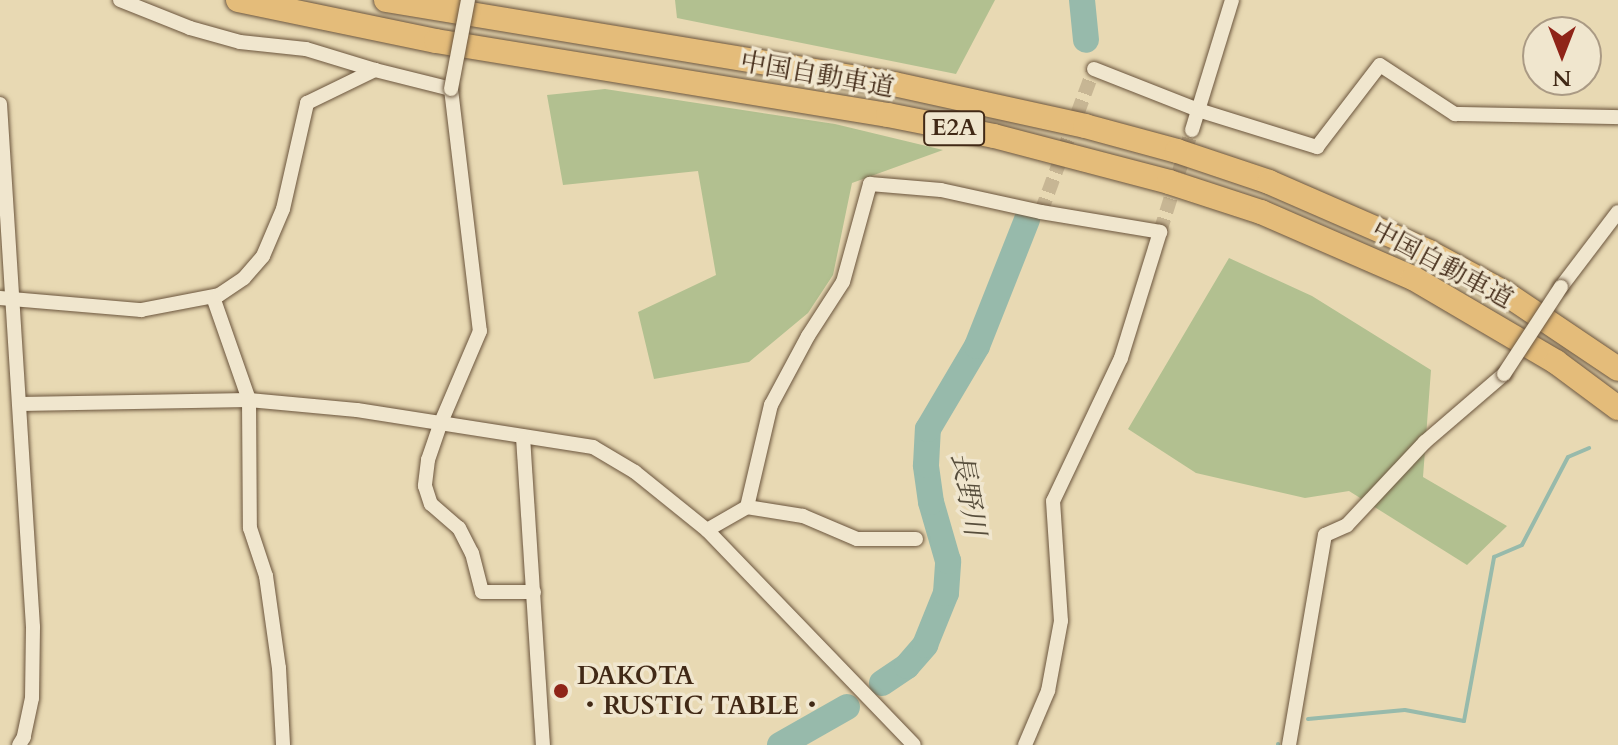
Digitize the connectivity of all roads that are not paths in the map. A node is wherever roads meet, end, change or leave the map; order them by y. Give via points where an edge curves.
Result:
1 (120, 0) edge
2 (238, 0) edge
3 (386, 0) edge
4 (468, 0) edge
5 (1232, 0) edge
6 (1094, 69) dead end
7 (375, 70) junction
8 (451, 89) junction
9 (0, 104) edge
10 (1198, 110) junction
11 (1618, 117) edge
12 (1192, 130) tunnel mouth
13 (1618, 212) edge
14 (213, 297) junction
15 (6, 298) edge
16 (1618, 369) edge
17 (249, 400) junction
18 (20, 404) junction
19 (1618, 408) edge
20 (440, 425) junction
21 (523, 437) junction
22 (747, 507) junction
23 (707, 530) junction
24 (916, 539) dead end
25 (534, 592) junction
26 (19, 745) edge
27 (283, 745) edge
28 (543, 745) edge
29 (914, 745) edge
30 (1025, 745) edge
31 (1289, 745) edge

1 - 7 street via 240,42 306,49
2 - 19 highway, 中国自動車道 / E2A via 467,46 888,115 994,136 1169,182 1313,232 1413,278 1556,362
3 - 16 highway, 中国自動車道 / E2A via 894,84 1177,151 1309,198 1429,252 1505,293
4 - 8 street, bridge
5 - 10 street
6 - 10 street
7 - 8 street
7 - 14 street via 307,103 283,209 263,256 244,278
8 - 20 street via 480,331
9 - 15 street
10 - 11 street via 1317,147 1380,65 1455,114
10 - 12 street
13 - 31 street, bridge via 1504,374 1425,442 1347,525 1325,535
14 - 15 street via 141,310
14 - 17 street
15 - 18 street
17 - 18 street
17 - 20 street via 357,410
17 - 27 street via 250,528 266,576
18 - 26 street via 33,641 32,698
20 - 21 street
20 - 25 street via 425,486 431,504 459,528 482,592
21 - 23 street via 593,447 635,472
21 - 25 street
22 - 23 street
22 - 24 street via 803,516 857,539
22 - 30 street via 771,405 843,282 870,184 941,190 1160,232 1121,358 1053,501 1061,621 1048,691
23 - 29 street
25 - 28 street

